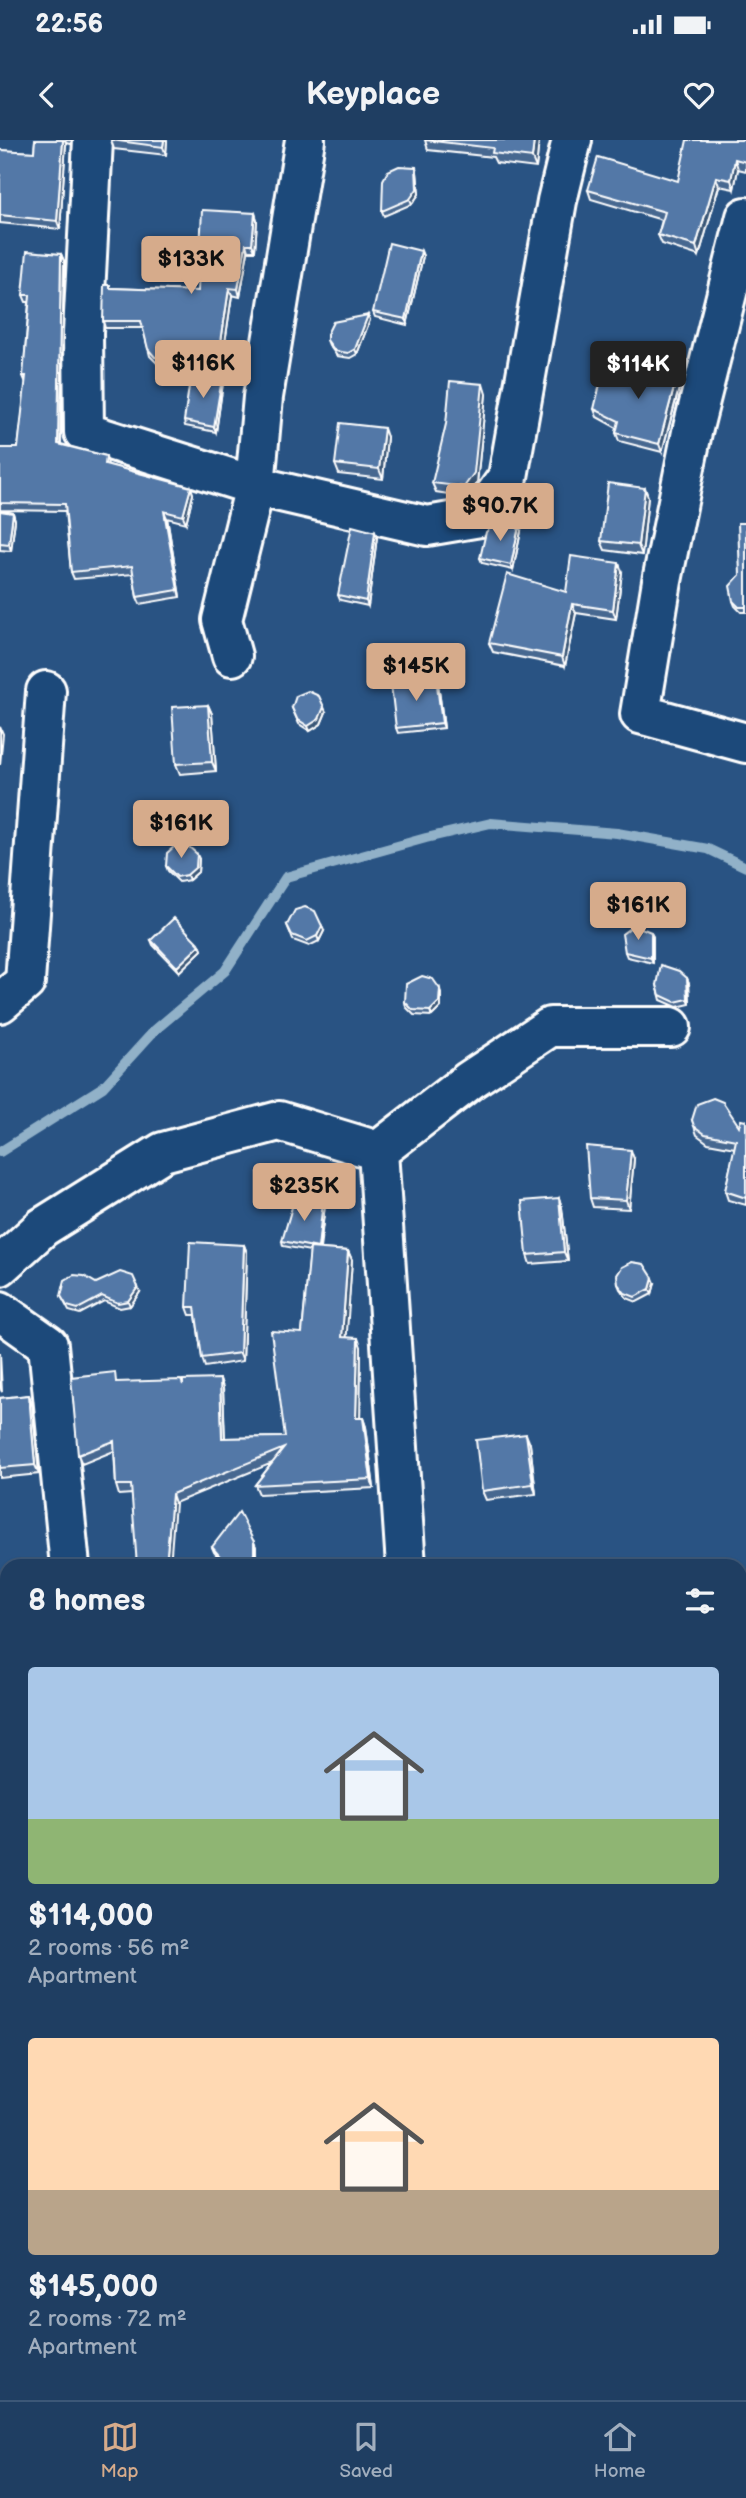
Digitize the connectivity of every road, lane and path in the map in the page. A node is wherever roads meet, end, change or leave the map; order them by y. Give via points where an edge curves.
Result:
1 (93, 140) edge
2 (305, 140) edge
3 (572, 140) edge
4 (746, 217) edge
5 (255, 486) junction
6 (232, 656) dead end
7 (46, 691) dead end
8 (746, 743) edge
9 (0, 1003) edge
10 (671, 1027) dead end
11 (378, 1151) junction
12 (0, 1266) edge
13 (0, 1311) edge
14 (69, 1559) edge
15 (406, 1559) edge

1 - 5 street via 83,333 84,432
2 - 5 street via 262,397
3 - 5 street via 508,477 480,517 427,526
4 - 8 street via 692,432 640,714
5 - 6 street via 222,620
7 - 9 street via 24,982
10 - 11 street via 550,1027
11 - 12 street via 279,1121 163,1152 43,1227
11 - 15 street
13 - 14 street via 48,1345

